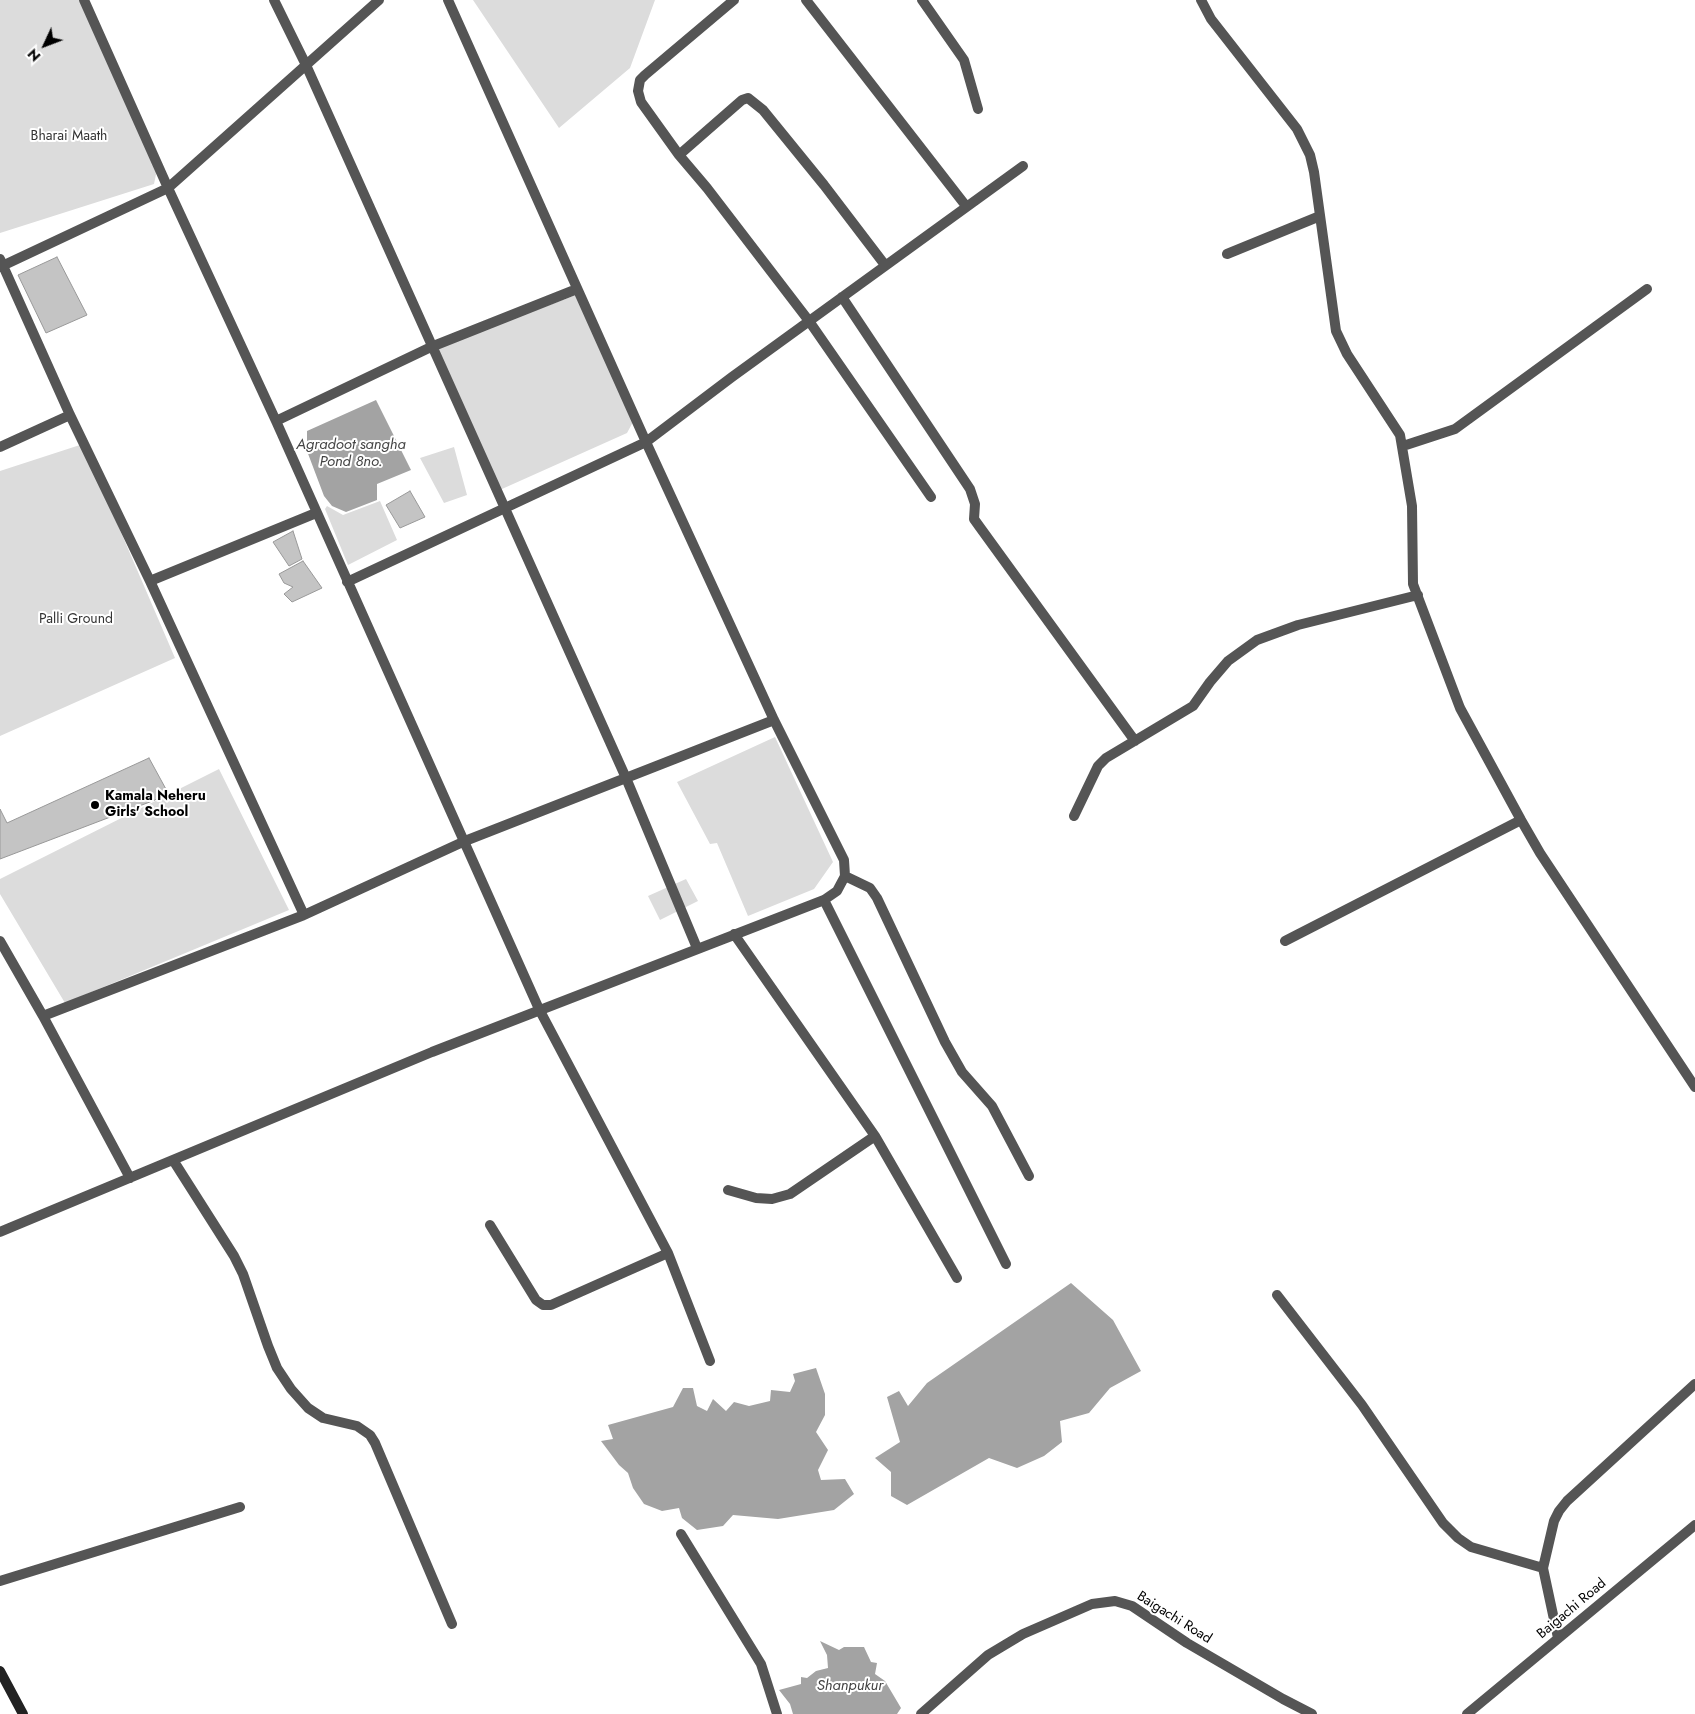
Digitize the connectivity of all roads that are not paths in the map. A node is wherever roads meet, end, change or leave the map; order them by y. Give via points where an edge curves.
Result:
1 (84, 0) edge
2 (274, 0) edge
3 (379, 0) edge
4 (448, 0) edge
5 (734, 0) edge
6 (806, 0) edge
7 (922, 0) edge
8 (1201, 0) edge
9 (306, 65) junction
10 (978, 109) dead end
11 (678, 156) junction
12 (1023, 166) dead end
13 (168, 188) junction
14 (966, 206) junction
15 (1320, 216) junction
16 (1228, 254) dead end
17 (1, 264) edge
18 (885, 265) junction
19 (577, 289) junction
20 (1647, 289) dead end
21 (842, 297) junction
22 (810, 321) junction
23 (432, 347) junction
24 (70, 415) junction
25 (276, 421) junction
26 (646, 442) junction
27 (1402, 446) junction
28 (0, 448) edge
29 (931, 497) dead end
30 (504, 508) junction
31 (316, 513) junction
32 (150, 581) junction
33 (347, 582) junction
34 (1418, 595) junction
35 (774, 720) junction
36 (1135, 741) junction
37 (626, 778) junction
38 (1074, 816) dead end
39 (1521, 820) junction
40 (465, 841) junction
41 (844, 876) junction
42 (824, 900) junction
43 (304, 915) junction
44 (734, 934) junction
45 (0, 941) edge
46 (1285, 941) dead end
47 (697, 948) junction
48 (539, 1009) junction
49 (43, 1016) junction
50 (1695, 1086) edge
51 (875, 1136) junction
52 (173, 1160) junction
53 (1029, 1176) dead end
54 (130, 1178) junction
55 (728, 1190) dead end
56 (490, 1225) dead end
57 (0, 1232) edge
58 (668, 1253) junction
59 (1006, 1264) dead end
60 (957, 1278) dead end
61 (1277, 1295) dead end
62 (710, 1361) dead end
63 (1695, 1384) edge
64 (240, 1507) dead end
65 (1695, 1525) edge
66 (681, 1534) dead end
67 (1543, 1568) junction
68 (0, 1581) edge
69 (452, 1624) dead end
70 (1558, 1638) junction
71 (0, 1671) edge
72 (1472, 1713) edge
73 (23, 1714) edge
74 (777, 1714) edge
75 (921, 1714) edge
76 (1312, 1714) edge

1 - 13 street
2 - 9 street
3 - 9 street
4 - 19 street
5 - 11 street via 640,80 641,102
6 - 14 street
7 - 10 street via 964,60
8 - 15 street via 1211,19 1304,141 1314,172
9 - 13 street
9 - 23 street
11 - 18 street via 748,98 763,110
11 - 22 street via 707,188
12 - 14 street
13 - 17 street
13 - 25 street
14 - 18 street
15 - 16 street
15 - 27 street via 1336,331 1347,354 1397,428
17 - 24 street
18 - 21 street
19 - 23 street
19 - 26 street
20 - 27 street via 1455,429
21 - 22 street
21 - 36 street via 970,489 975,504 974,519
22 - 26 street
22 - 29 street
23 - 25 street
23 - 30 street
24 - 28 street
24 - 32 street
25 - 31 street
26 - 30 street
26 - 35 street
27 - 34 street via 1412,506 1413,584
30 - 33 street
30 - 37 street
31 - 32 street
31 - 33 street
32 - 43 street
33 - 40 street
34 - 36 street via 1298,625 1257,640 1228,661 1193,706
34 - 39 street via 1460,708
35 - 37 street
35 - 41 street via 844,860
36 - 38 street via 1098,766
37 - 40 street
37 - 47 street
39 - 46 street
39 - 50 street
40 - 43 street
40 - 48 street
41 - 42 street via 837,891
41 - 53 street via 870,888 877,898 945,1042 962,1072 992,1106
42 - 44 street
42 - 59 street
43 - 49 street
44 - 47 street
44 - 51 street
45 - 49 street
47 - 48 street
48 - 52 street
48 - 58 street
49 - 54 street
51 - 55 street via 790,1194 772,1199 756,1198
51 - 60 street
52 - 54 street
52 - 69 street via 234,1256 277,1368 291,1389 308,1408 323,1418 357,1426 375,1443
54 - 57 street
56 - 58 street via 536,1300 543,1305 551,1305
58 - 62 street
61 - 67 street via 1362,1405 1443,1524 1471,1547
63 - 67 street via 1567,1501 1554,1521
64 - 68 street
65 - 70 street, Baigachi Road
66 - 74 street via 761,1664
67 - 70 street
70 - 72 street, Baigachi Road
71 - 73 main road
75 - 76 street, Baigachi Road via 988,1655 1023,1634 1092,1604 1115,1602 1132,1606 1195,1648

